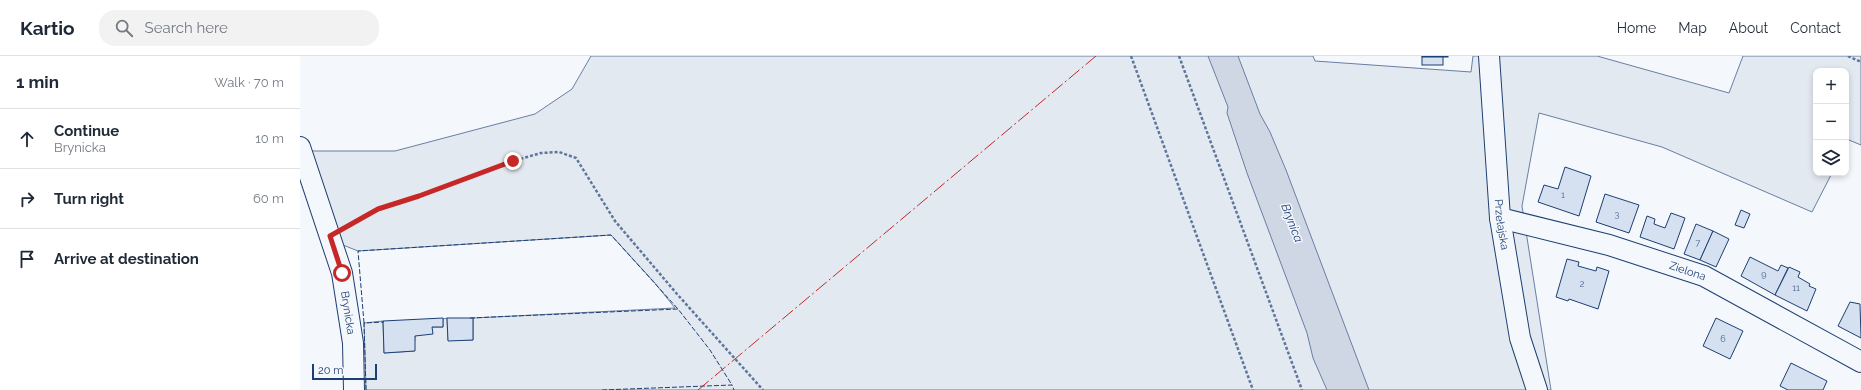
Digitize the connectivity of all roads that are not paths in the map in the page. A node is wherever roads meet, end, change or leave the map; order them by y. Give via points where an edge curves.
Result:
1 (1489, 56) edge
2 (300, 146) edge
3 (1500, 218) junction
4 (1861, 362) edge
5 (354, 390) edge
6 (1537, 390) edge

1 - 3 street, Przełajska
2 - 5 street, Brynicka via 342,273 352,335
3 - 4 street, Zielona via 1609,244 1704,276
3 - 6 street, Przełajska via 1520,338

